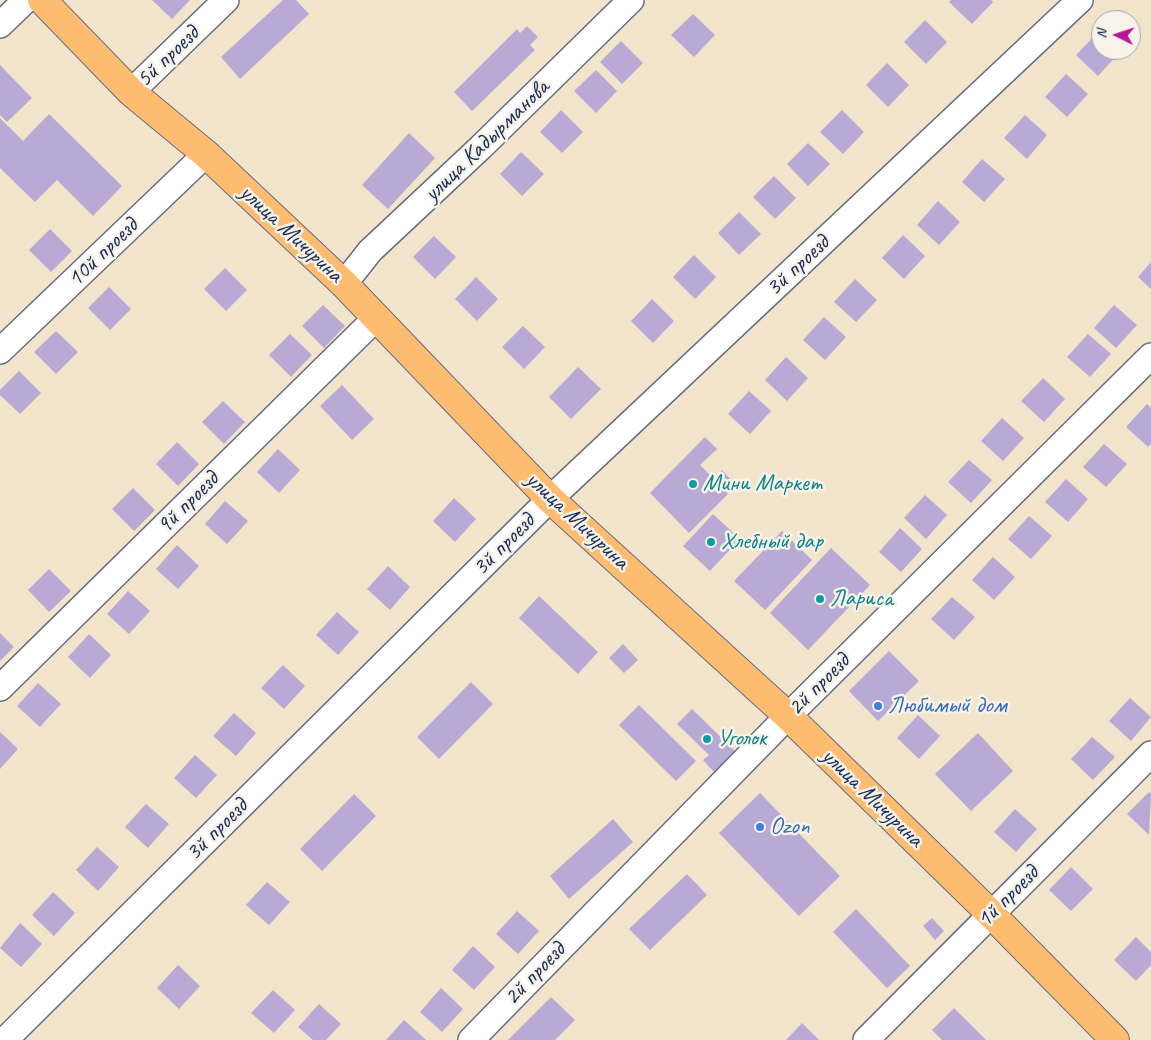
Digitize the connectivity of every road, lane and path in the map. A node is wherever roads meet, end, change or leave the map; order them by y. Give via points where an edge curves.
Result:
1 (26, 0) edge
2 (42, 0) edge
3 (226, 0) edge
4 (631, 0) edge
5 (1080, 0) edge
6 (0, 24) edge
7 (131, 92) junction
8 (206, 154) junction
9 (344, 284) junction
10 (376, 318) junction
11 (0, 351) edge
12 (1151, 356) edge
13 (550, 499) junction
14 (0, 688) edge
15 (788, 716) junction
16 (1151, 754) edge
17 (991, 914) junction
18 (5, 1040) edge
19 (471, 1040) edge
20 (866, 1040) edge
21 (1114, 1040) edge

1 - 6 street
2 - 7 main road, улица Мичурина
3 - 7 street, 5й проезд
4 - 9 street, улица Кадырманова via 481,148 370,251
5 - 13 street, 3й проезд
7 - 8 main road, улица Мичурина
8 - 9 main road, улица Мичурина
8 - 11 street, 10й проезд
9 - 10 main road, улица Мичурина
10 - 13 main road, улица Мичурина
10 - 14 street, 9й проезд
12 - 15 street, 2й проезд
13 - 15 main road, улица Мичурина
13 - 18 street, 3й проезд
15 - 17 main road, улица Мичурина
15 - 19 street, 2й проезд
16 - 17 street, 1й проезд
17 - 20 street, 1й проезд
17 - 21 main road, улица Мичурина

